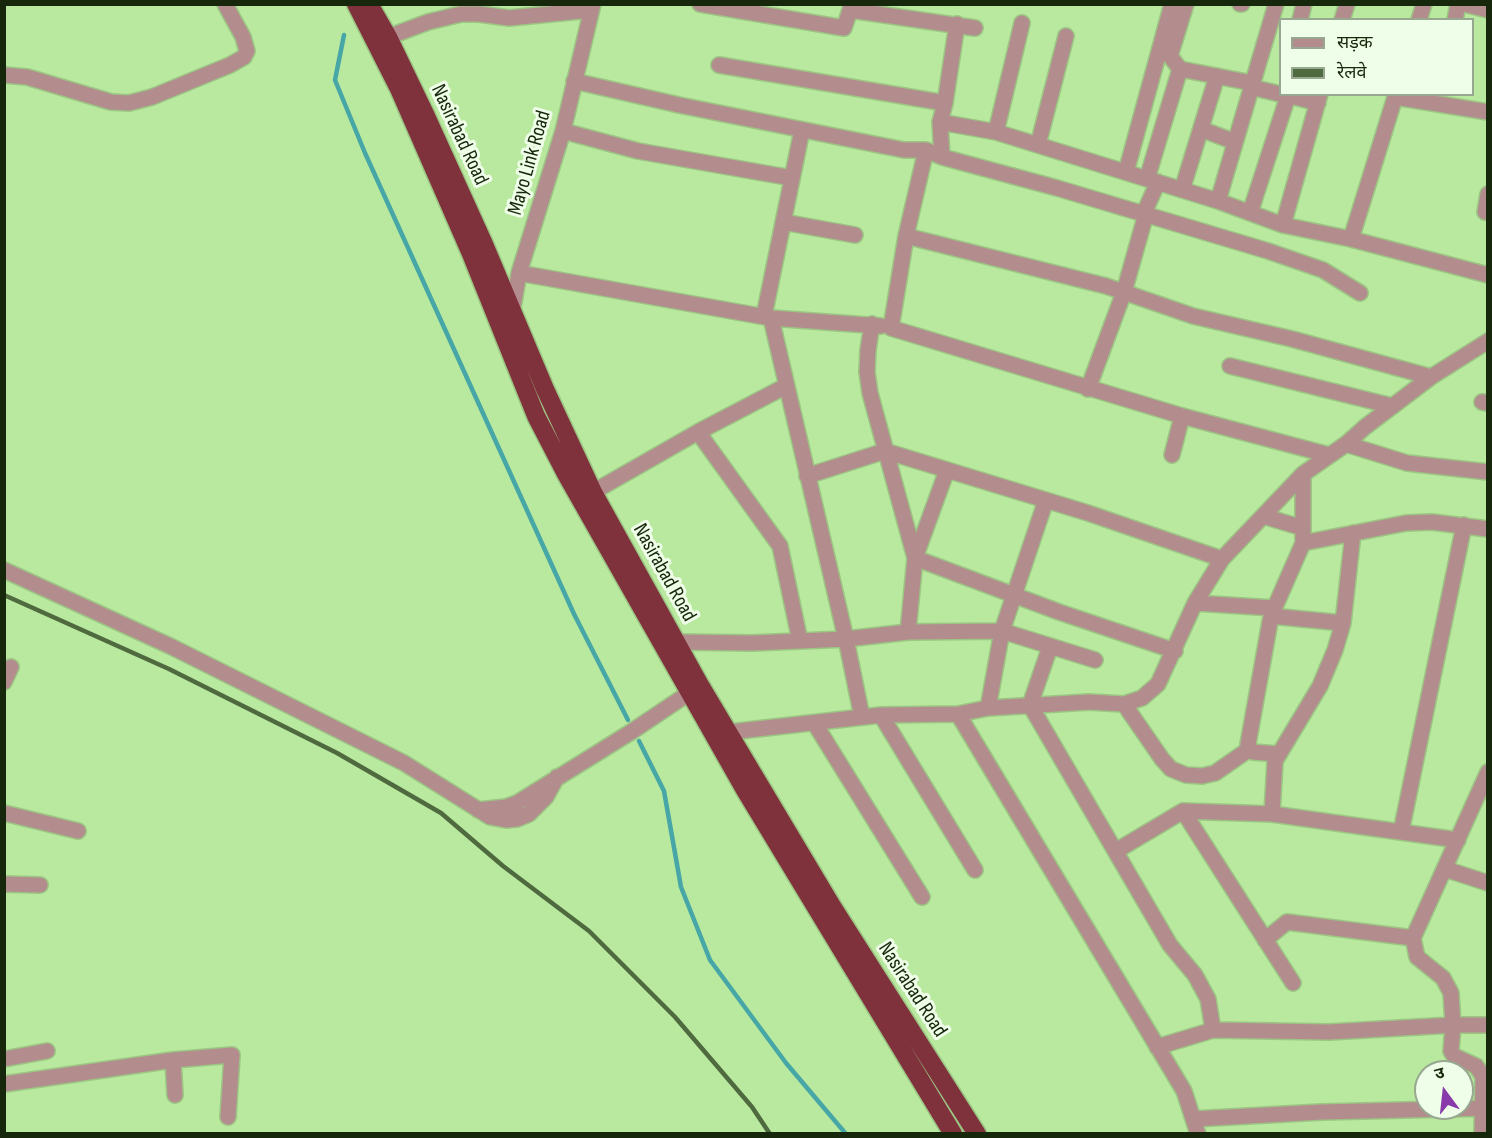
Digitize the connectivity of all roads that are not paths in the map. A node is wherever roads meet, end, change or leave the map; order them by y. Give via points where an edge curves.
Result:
1 (225, 4) edge
2 (356, 4) edge
3 (369, 4) edge
4 (700, 4) edge
5 (1172, 4) edge
6 (1186, 4) edge
7 (1276, 4) edge
8 (1464, 4) edge
9 (592, 7) edge
10 (851, 8) edge
11 (1488, 10) edge
12 (1023, 23) dead end
13 (957, 24) junction
14 (975, 28) dead end
15 (1066, 36) dead end
16 (388, 37) junction
17 (719, 65) dead end
18 (1180, 69) junction
19 (4, 75) edge
20 (1217, 76) junction
21 (574, 81) junction
22 (1252, 85) junction
23 (1279, 92) edge
24 (1281, 96) edge
25 (1300, 96) edge
26 (1395, 96) edge
27 (1319, 99) edge
28 (1437, 99) edge
29 (945, 103) junction
30 (1488, 112) edge
31 (940, 122) junction
32 (1201, 129) junction
33 (802, 130) junction
34 (562, 131) junction
35 (996, 132) junction
36 (1235, 142) junction
37 (1038, 144) junction
38 (926, 150) junction
39 (942, 157) junction
40 (1126, 172) junction
41 (792, 178) junction
42 (1153, 180) junction
43 (1182, 190) junction
44 (1488, 194) edge
45 (1218, 201) junction
46 (1485, 212) dead end
47 (1250, 213) junction
48 (1145, 214) junction
49 (783, 222) junction
50 (1282, 225) junction
51 (855, 235) dead end
52 (906, 236) junction
53 (1351, 239) junction
54 (519, 273) junction
55 (1488, 275) edge
56 (1124, 292) junction
57 (1360, 293) dead end
58 (512, 313) junction
59 (767, 317) junction
60 (872, 324) junction
61 (891, 328) junction
62 (501, 331) junction
63 (1488, 340) edge
64 (1230, 366) dead end
65 (1431, 377) junction
66 (786, 386) junction
67 (1088, 389) junction
68 (1392, 406) junction
69 (1182, 416) junction
70 (698, 432) junction
71 (1346, 444) junction
72 (885, 451) junction
73 (1329, 454) junction
74 (1172, 455) dead end
75 (947, 470) junction
76 (1488, 472) edge
77 (1303, 474) junction
78 (807, 476) junction
79 (593, 492) junction
80 (1046, 500) junction
81 (1263, 516) junction
82 (1464, 525) junction
83 (1488, 529) edge
84 (1353, 533) junction
85 (1303, 536) junction
86 (915, 558) junction
87 (1222, 559) junction
88 (4, 570) edge
89 (1014, 595) junction
90 (1196, 603) junction
91 (1272, 612) junction
92 (1343, 623) junction
93 (1002, 631) junction
94 (908, 632) junction
95 (846, 639) junction
96 (800, 641) junction
97 (676, 642) junction
98 (1050, 647) junction
99 (1175, 651) junction
100 (1095, 660) dead end
101 (11, 667) dead end
102 (4, 682) edge
103 (695, 688) junction
104 (1124, 704) junction
105 (1030, 705) junction
106 (988, 708) junction
107 (958, 714) junction
108 (881, 715) junction
109 (862, 717) junction
110 (815, 724) junction
111 (730, 732) junction
112 (1248, 750) junction
113 (1278, 754) junction
114 (1488, 772) edge
115 (1184, 811) junction
116 (4, 813) edge
117 (1272, 814) junction
118 (78, 831) dead end
119 (1401, 832) junction
120 (1458, 840) junction
121 (1116, 851) junction
122 (1445, 869) junction
123 (975, 870) dead end
124 (1488, 883) edge
125 (4, 884) edge
126 (40, 885) dead end
127 (922, 897) dead end
128 (1413, 938) junction
129 (1265, 940) junction
130 (1293, 983) dead end
131 (1453, 1025) junction
132 (1488, 1025) edge
133 (1213, 1030) junction
134 (1157, 1047) junction
135 (47, 1051) dead end
136 (4, 1059) edge
137 (173, 1060) junction
138 (4, 1084) edge
139 (176, 1095) dead end
140 (1485, 1108) edge
141 (228, 1117) dead end
142 (1196, 1126) edge
143 (953, 1134) edge
144 (977, 1134) edge
145 (1482, 1134) edge

1 - 19 street via 243,37 247,51 244,57 152,97 129,103 111,102 27,77
2 - 62 highway, Nasirabad Road via 422,141
3 - 16 highway, Nasirabad Road
4 - 10 street via 844,28
5 - 40 street
6 - 18 street via 1170,56
7 - 22 street
8 - 11 street
9 - 16 street via 509,18 461,14
9 - 21 street, Mayo Link Road
10 - 13 street
12 - 35 street
13 - 14 street
13 - 29 street
15 - 37 street
16 - 58 highway, Nasirabad Road
17 - 29 street
18 - 20 street
18 - 42 street
20 - 22 street
20 - 32 street
21 - 33 street
21 - 34 street, Mayo Link Road
22 - 23 street
22 - 36 street
24 - 47 street
25 - 27 street
26 - 28 street
26 - 53 street
27 - 50 street
28 - 30 street
29 - 31 street
31 - 35 street
31 - 39 street
32 - 36 street
32 - 43 street
33 - 38 street via 904,150
33 - 41 street
34 - 41 street via 638,151
34 - 54 street, Mayo Link Road
35 - 37 street
36 - 45 street
37 - 40 street
38 - 39 street
38 - 52 street
39 - 48 street
40 - 42 street
41 - 49 street
42 - 43 street
42 - 48 street
43 - 45 street
44 - 46 street
45 - 47 street
47 - 50 street
48 - 56 street
48 - 57 street via 1323,270
49 - 51 street
49 - 59 street
50 - 53 street
52 - 56 street
52 - 61 street
53 - 55 street
54 - 58 street, Mayo Link Road
54 - 59 street
56 - 65 street via 1193,316
56 - 67 street
58 - 62 street, Mayo Link Road
58 - 79 highway, Nasirabad Road
59 - 60 street
59 - 66 street
60 - 61 street
60 - 72 street via 867,372
61 - 67 street
62 - 103 highway, Nasirabad Road via 536,416 561,464
63 - 65 street
64 - 68 street
65 - 68 street
66 - 70 street
66 - 78 street
67 - 69 street
68 - 71 street
69 - 73 street
69 - 74 street
70 - 79 street
70 - 96 street via 780,546
71 - 73 street
71 - 76 street via 1407,463
72 - 75 street
72 - 78 street
72 - 86 street
73 - 77 street
75 - 80 street
75 - 86 street
77 - 81 street
77 - 85 street
78 - 95 street
79 - 97 highway, Nasirabad Road
80 - 87 street
80 - 89 street
81 - 85 street
81 - 87 street
82 - 83 street
82 - 84 street via 1406,523
82 - 119 street
84 - 85 street
84 - 92 street
85 - 91 street
86 - 89 street
86 - 94 street
87 - 90 street
88 - 103 street via 170,646 404,762 490,818 517,819 538,807 557,777
89 - 93 street
89 - 99 street
90 - 91 street
90 - 99 street
91 - 92 street
91 - 112 street
92 - 113 street via 1320,686
93 - 94 street
93 - 98 street
93 - 106 street
94 - 95 street
95 - 96 street
95 - 109 street
96 - 97 street
97 - 103 highway, Nasirabad Road
98 - 100 street
98 - 105 street
99 - 104 street via 1158,684 1142,698
101 - 102 street
103 - 111 highway, Nasirabad Road
103 - 143 highway, Nasirabad Road via 745,790
104 - 105 street
104 - 112 street via 1162,759 1171,769 1186,775 1215,772
105 - 106 street
105 - 121 street
106 - 107 street
107 - 108 street
107 - 134 street
108 - 109 street
108 - 123 street
109 - 110 street
110 - 111 street
110 - 127 street
111 - 144 highway, Nasirabad Road via 832,906
112 - 113 street
113 - 117 street via 1273,773
114 - 120 street
115 - 117 street
115 - 121 street
115 - 129 street
116 - 118 street
117 - 119 street
119 - 120 street
120 - 122 street
121 - 133 street via 1170,945 1195,975 1208,999
122 - 124 street
122 - 128 street
125 - 126 street
128 - 129 street via 1287,922
128 - 131 street via 1417,957 1443,978 1451,993
129 - 130 street
131 - 132 street
131 - 133 street via 1329,1032
131 - 140 street via 1450,1044 1454,1056 1476,1066 1483,1076
133 - 134 street
134 - 142 street via 1184,1091
135 - 136 street
137 - 138 street
137 - 139 street
137 - 141 street via 232,1055
140 - 142 street via 1322,1112
140 - 145 street

